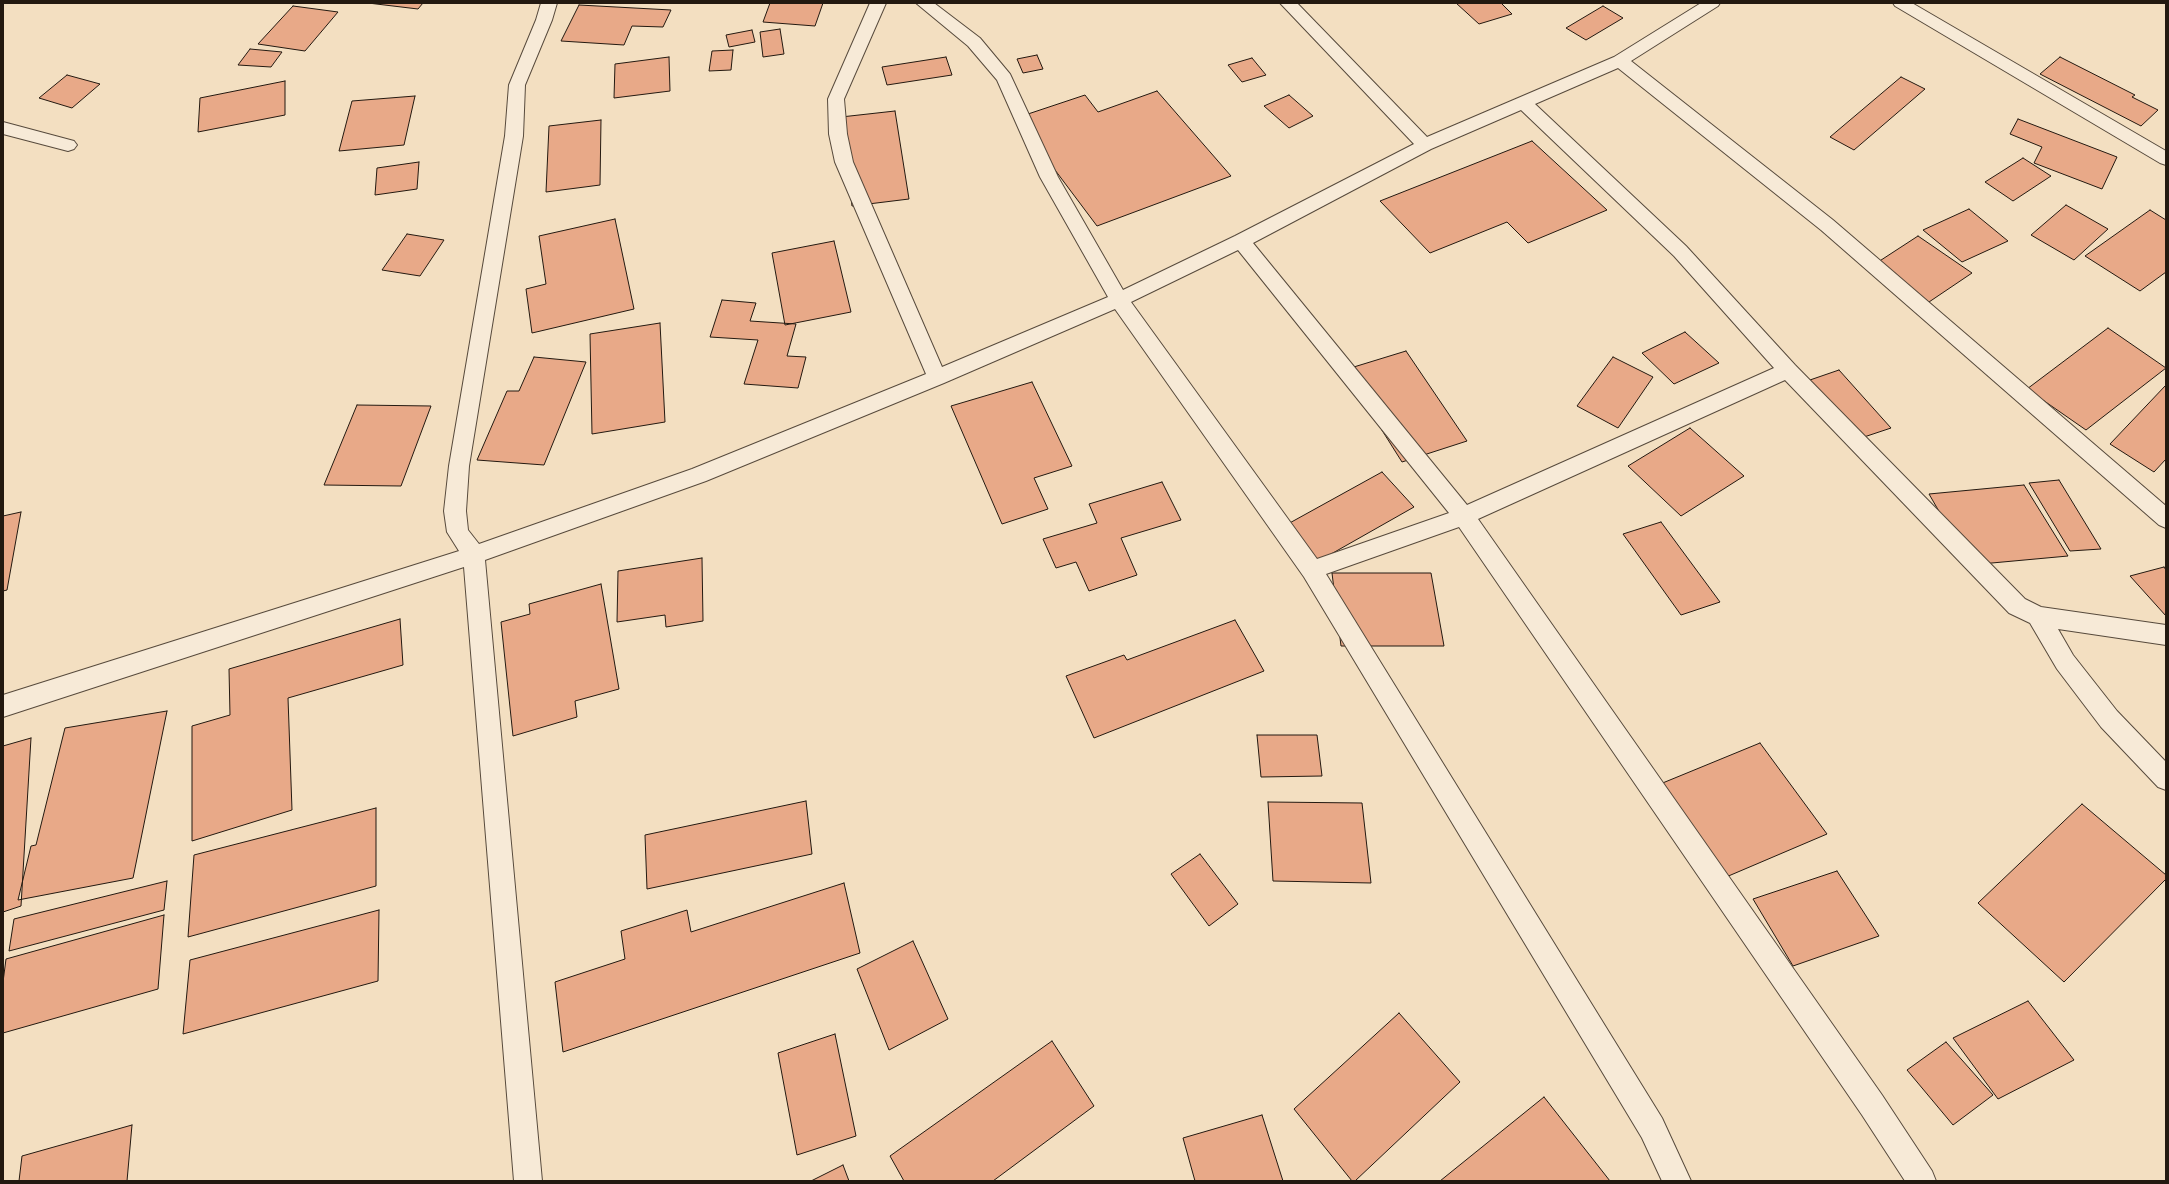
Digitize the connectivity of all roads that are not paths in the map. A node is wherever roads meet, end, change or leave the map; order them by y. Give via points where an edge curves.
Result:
1 (549, 3) edge
2 (878, 3) edge
3 (924, 3) edge
4 (1288, 3) edge
5 (1712, 3) edge
6 (1901, 3) edge
7 (1620, 61) junction
8 (1524, 103) junction
9 (3, 128) edge
10 (68, 145) dead end
11 (1425, 145) junction
12 (2166, 158) edge
13 (1241, 241) junction
14 (1119, 300) junction
15 (1788, 370) junction
16 (937, 378) junction
17 (1464, 516) junction
18 (2166, 519) edge
19 (474, 555) junction
20 (1312, 570) junction
21 (2038, 616) junction
22 (2166, 635) edge
23 (3, 706) edge
24 (2166, 779) edge
25 (528, 1181) edge
26 (1677, 1181) edge
27 (1922, 1181) edge

1 - 19 street via 517,85 514,136 459,466 455,510 458,532
2 - 16 street via 836,99 838,134 844,162
3 - 14 street via 974,42 1004,78 1049,177
4 - 11 street
5 - 7 street
6 - 12 street
7 - 8 street
7 - 18 street via 1826,225
8 - 11 street
8 - 15 street via 1680,252
9 - 10 street
11 - 13 street
13 - 14 street
13 - 17 street
14 - 16 street
14 - 20 street
15 - 17 street
15 - 21 street via 2017,606
16 - 19 street via 699,475
17 - 20 street
17 - 27 street via 1868,1099
19 - 23 street
19 - 25 street
20 - 26 street via 1652,1128
21 - 22 street
21 - 24 street via 2064,662 2109,719

